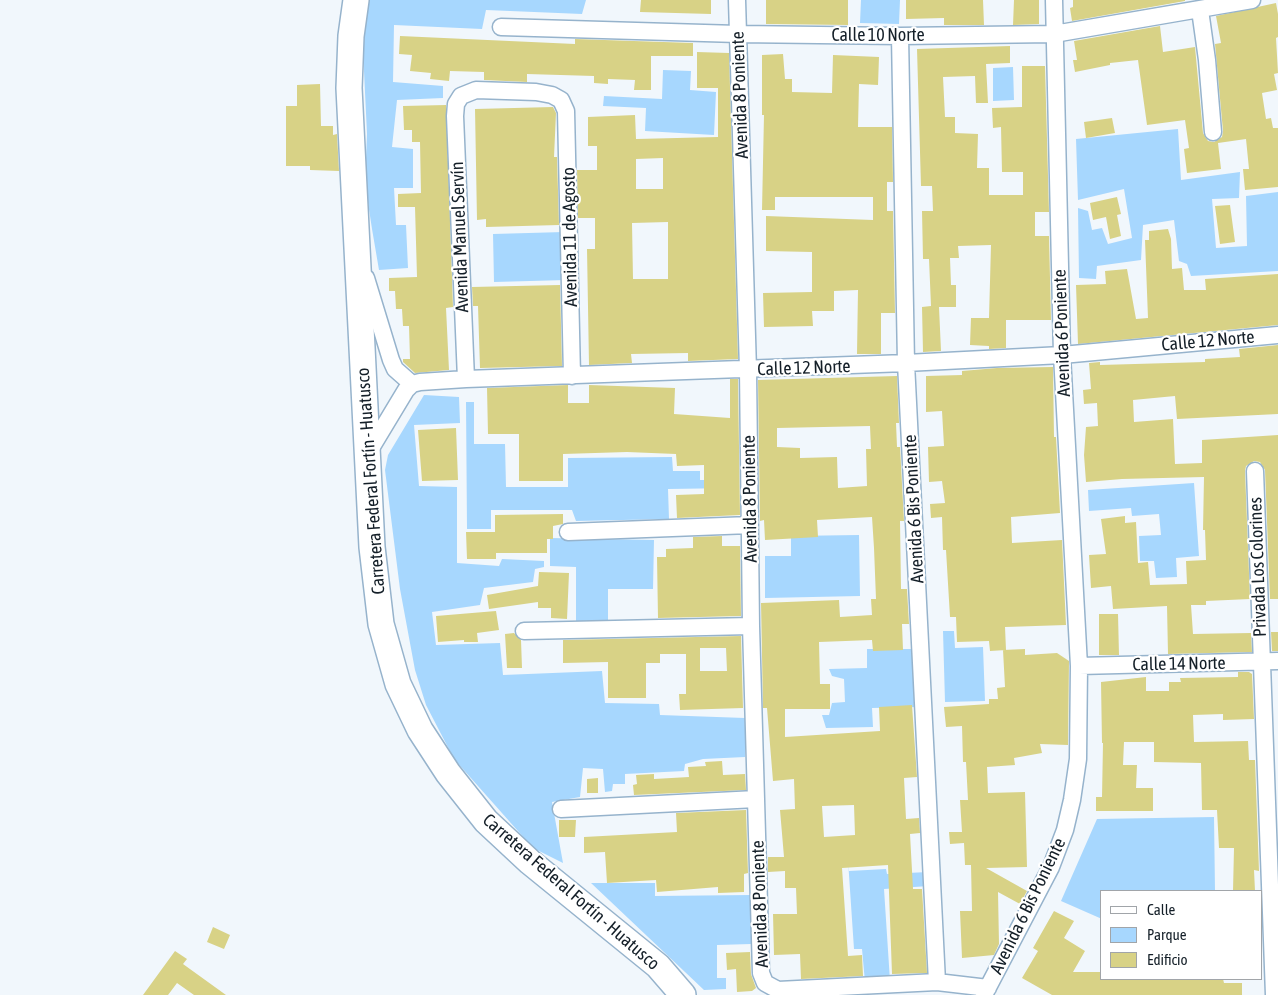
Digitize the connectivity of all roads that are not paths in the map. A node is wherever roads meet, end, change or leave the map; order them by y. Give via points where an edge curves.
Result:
1 (356, 0) edge
2 (737, 0) edge
3 (1054, 0) edge
4 (1252, 0) edge
5 (1200, 10) junction
6 (501, 27) dead end
7 (738, 34) junction
8 (1054, 34) junction
9 (900, 36) junction
10 (561, 100) joint
11 (1213, 132) dead end
12 (358, 255) junction
13 (1278, 335) edge
14 (1062, 355) junction
15 (906, 363) junction
16 (748, 370) junction
17 (572, 376) junction
18 (466, 378) junction
19 (412, 384) junction
20 (368, 453) junction
21 (1255, 471) dead end
22 (750, 525) junction
23 (568, 532) dead end
24 (752, 626) junction
25 (524, 631) dead end
26 (1278, 661) edge
27 (1261, 662) junction
28 (1079, 666) junction
29 (756, 799) junction
30 (561, 809) dead end
31 (937, 982) junction
32 (986, 992) edge
33 (684, 995) edge
34 (1274, 995) edge

1 - 12 main road, Carretera Federal Fortín - Huatusco via 349,88
2 - 7 street, Avenida 8 Poniente
3 - 8 street, Avenida 6 Poniente
4 - 5 street, Calle 10 Norte
5 - 8 street, Calle 10 Norte
5 - 11 street via 1208,60
6 - 7 street, Calle 10 Norte
7 - 9 street, Calle 10 Norte
7 - 16 street, Avenida 8 Poniente
8 - 9 street, Calle 10 Norte
8 - 14 street, Avenida 6 Poniente
9 - 15 street, Avenida 6 Bis Poniente
10 - 17 street, Avenida 11 de Agosto via 568,126
10 - 18 street, Avenida Manuel Servín via 552,94 536,92 476,90 461,96 454,116
12 - 19 street via 391,360 395,369
12 - 20 main road, Carretera Federal Fortín - Huatusco
13 - 14 street, Calle 12 Norte
14 - 15 street, Calle 12 Norte
14 - 28 street, Avenida 6 Poniente
15 - 16 street, Calle 12 Norte
15 - 31 street, Avenida 6 Bis Poniente
16 - 17 street, Calle 12 Norte
16 - 22 street, Avenida 8 Poniente
17 - 18 street, Calle 12 Norte
18 - 19 street, Calle 12 Norte
19 - 20 street
20 - 33 main road, Carretera Federal Fortín - Huatusco via 372,547 381,624 398,684 420,730 448,773 486,821 530,862 658,966
21 - 27 street, Privada Los Colorines
22 - 23 street
22 - 24 street, Avenida 8 Poniente
24 - 25 street
24 - 29 street, Avenida 8 Poniente
26 - 27 street, Calle 14 Norte
27 - 28 street, Calle 14 Norte
27 - 34 street, Privada Los Colorines
28 - 32 street, Avenida 6 Bis Poniente via 1078,759 1065,830 1051,867
29 - 30 street
29 - 31 street, Avenida 8 Poniente via 759,959 765,983 778,990
31 - 32 street

